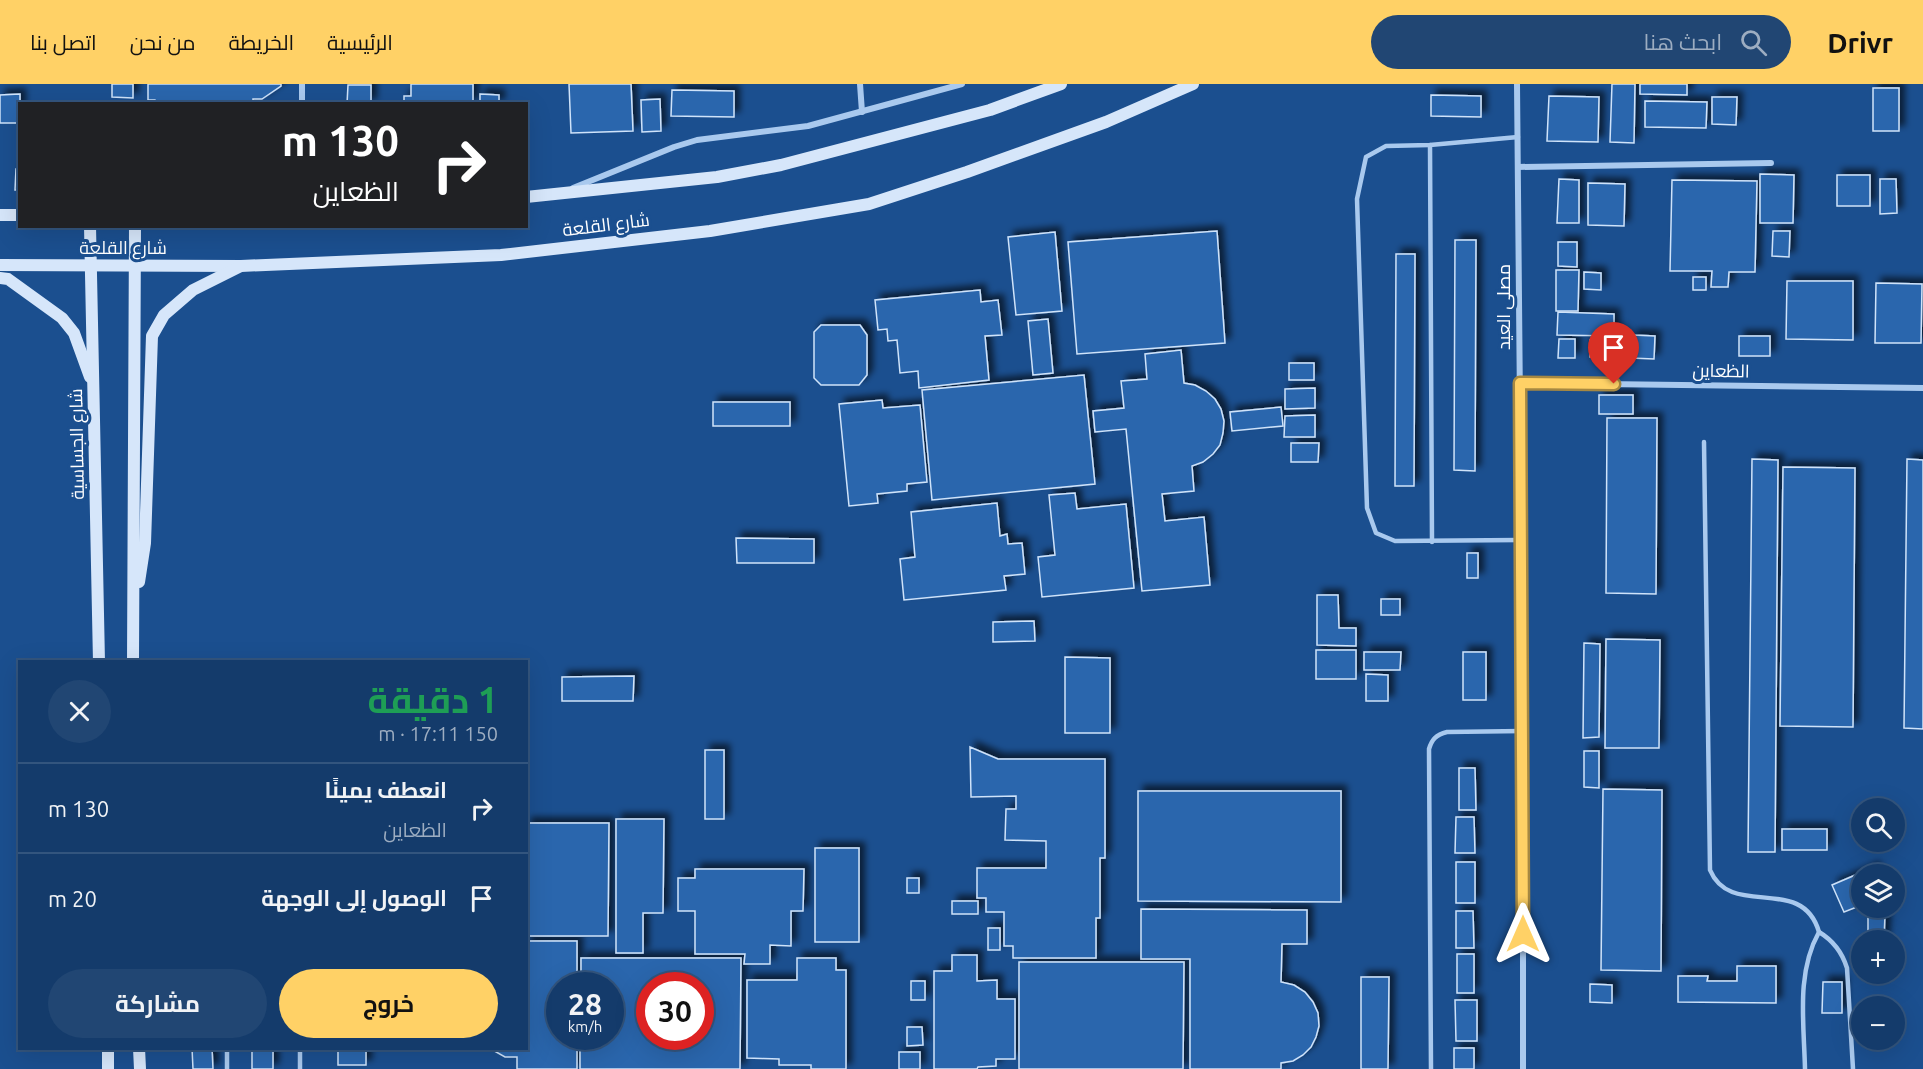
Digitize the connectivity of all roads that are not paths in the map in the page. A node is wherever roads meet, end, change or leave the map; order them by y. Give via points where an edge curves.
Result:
1 (302, 84) edge
2 (860, 84) edge
3 (962, 84) edge
4 (1061, 84) edge
5 (1193, 84) edge
6 (1518, 84) edge
7 (302, 102) edge
8 (862, 112) junction
9 (1518, 138) junction
10 (1430, 145) junction
11 (1772, 163) dead end
12 (1518, 168) junction
13 (556, 195) junction
14 (528, 197) edge
15 (0, 215) edge
16 (18, 215) edge
17 (90, 228) edge
18 (135, 228) edge
19 (0, 265) edge
20 (89, 266) junction
21 (241, 266) junction
22 (135, 267) junction
23 (0, 278) edge
24 (1520, 383) junction
25 (1923, 388) edge
26 (94, 390) junction
27 (1704, 442) dead end
28 (1520, 540) junction
29 (1432, 542) junction
30 (133, 628) junction
31 (99, 660) edge
32 (133, 660) edge
33 (1523, 731) junction
34 (1819, 932) junction
35 (108, 1050) edge
36 (139, 1050) edge
37 (227, 1050) edge
38 (300, 1050) edge
39 (108, 1069) edge
40 (140, 1069) edge
41 (227, 1069) edge
42 (300, 1069) edge
43 (1431, 1069) edge
44 (1523, 1069) edge
45 (1805, 1069) edge
46 (1853, 1069) edge

1 - 7 street
2 - 8 street
3 - 8 street, شارع القلعة
4 - 13 main road, شارع القلعة via 990,110 781,165 717,177
5 - 21 main road, شارع القلعة via 1106,122 869,204 710,231 501,255
6 - 9 street, مصلى العيد
8 - 13 street, شارع القلعة via 777,132 697,140
9 - 10 lane
9 - 12 street, مصلى العيد
10 - 29 lane
10 - 29 lane via 1386,146 1366,157 1357,199 1366,508 1376,533 1395,542
11 - 12 street
12 - 24 street, مصلى العيد
13 - 14 main road, شارع القلعة
15 - 16 main road
17 - 20 main road, شارع الجساسية
18 - 22 main road
19 - 20 main road, شارع القلعة
20 - 22 main road, شارع القلعة
20 - 26 main road, شارع الجساسية
21 - 22 main road, شارع القلعة
21 - 30 main road via 193,290 164,315 152,336 145,543
22 - 30 main road
23 - 26 main road via 8,279 62,318 74,333
24 - 25 street, الظعاين
24 - 28 street, مصلى العيد
26 - 31 main road, شارع الجساسية
27 - 34 lane via 1710,870 1721,887 1731,892 1802,906 1816,921
28 - 29 lane
28 - 33 street, مصلى العيد
30 - 32 main road
33 - 43 lane via 1447,732 1438,734 1429,749
33 - 44 street, مصلى العيد
34 - 45 lane via 1811,946 1804,978
34 - 46 lane via 1837,947 1847,968
35 - 39 main road
36 - 40 main road
37 - 41 lane
38 - 42 lane

